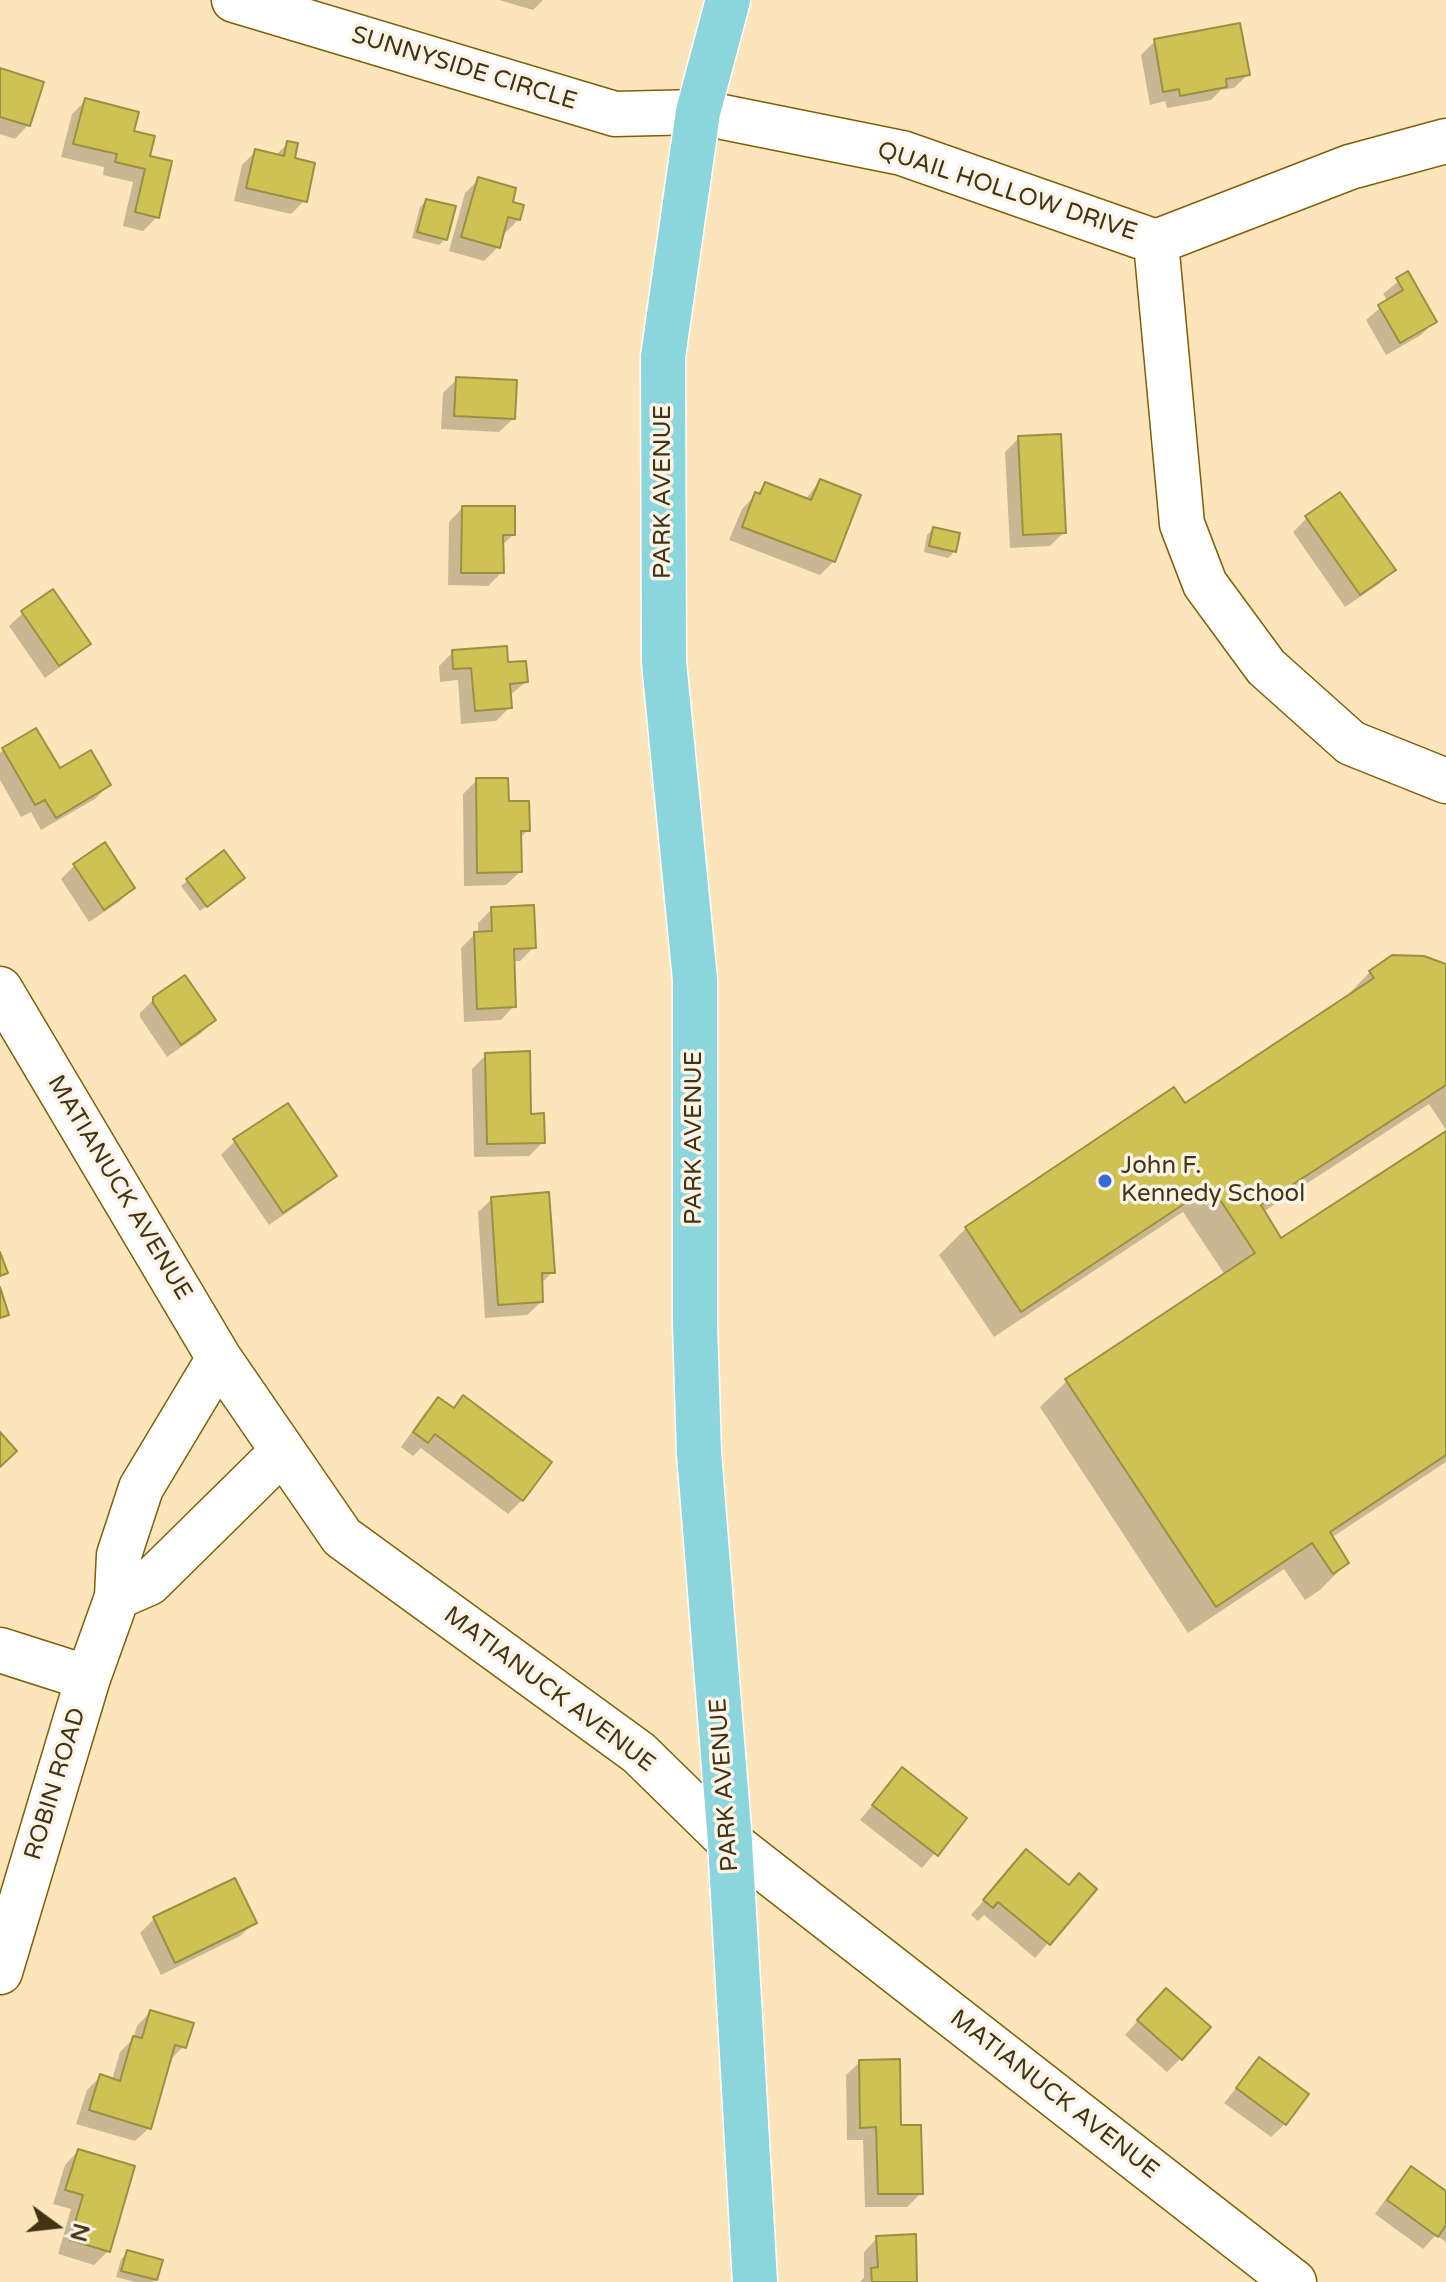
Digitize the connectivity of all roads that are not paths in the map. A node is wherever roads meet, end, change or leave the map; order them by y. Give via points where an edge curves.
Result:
1 (234, 0) edge
2 (728, 0) edge
3 (698, 112) junction
4 (1446, 141) edge
5 (1156, 242) junction
6 (1446, 781) edge
7 (0, 989) edge
8 (219, 1358) junction
9 (282, 1452) junction
10 (117, 1597) junction
11 (0, 1650) edge
12 (88, 1678) junction
13 (730, 1842) junction
14 (0, 1972) edge
15 (755, 2282) edge
16 (1294, 2282) edge

1 - 3 street, SUNNYSIDE CIRCLE via 615,114
2 - 3 main road, PARK AVENUE
3 - 5 street, QUAIL HOLLOW DRIVE via 902,153
3 - 13 main road, PARK AVENUE via 663,357 664,662 695,980 699,1453
4 - 5 street, QUAIL HOLLOW DRIVE via 1350,167
5 - 6 street via 1182,524 1205,584 1266,667 1351,743
7 - 8 street, MATIANUCK AVENUE
8 - 9 street, MATIANUCK AVENUE
8 - 10 street, ROBIN ROAD via 141,1488 119,1555
9 - 10 street via 149,1583
9 - 13 street, MATIANUCK AVENUE via 342,1537 639,1753
10 - 12 street, ROBIN ROAD
11 - 12 street
12 - 14 street, ROBIN ROAD
13 - 15 main road, PARK AVENUE
13 - 16 street, MATIANUCK AVENUE

